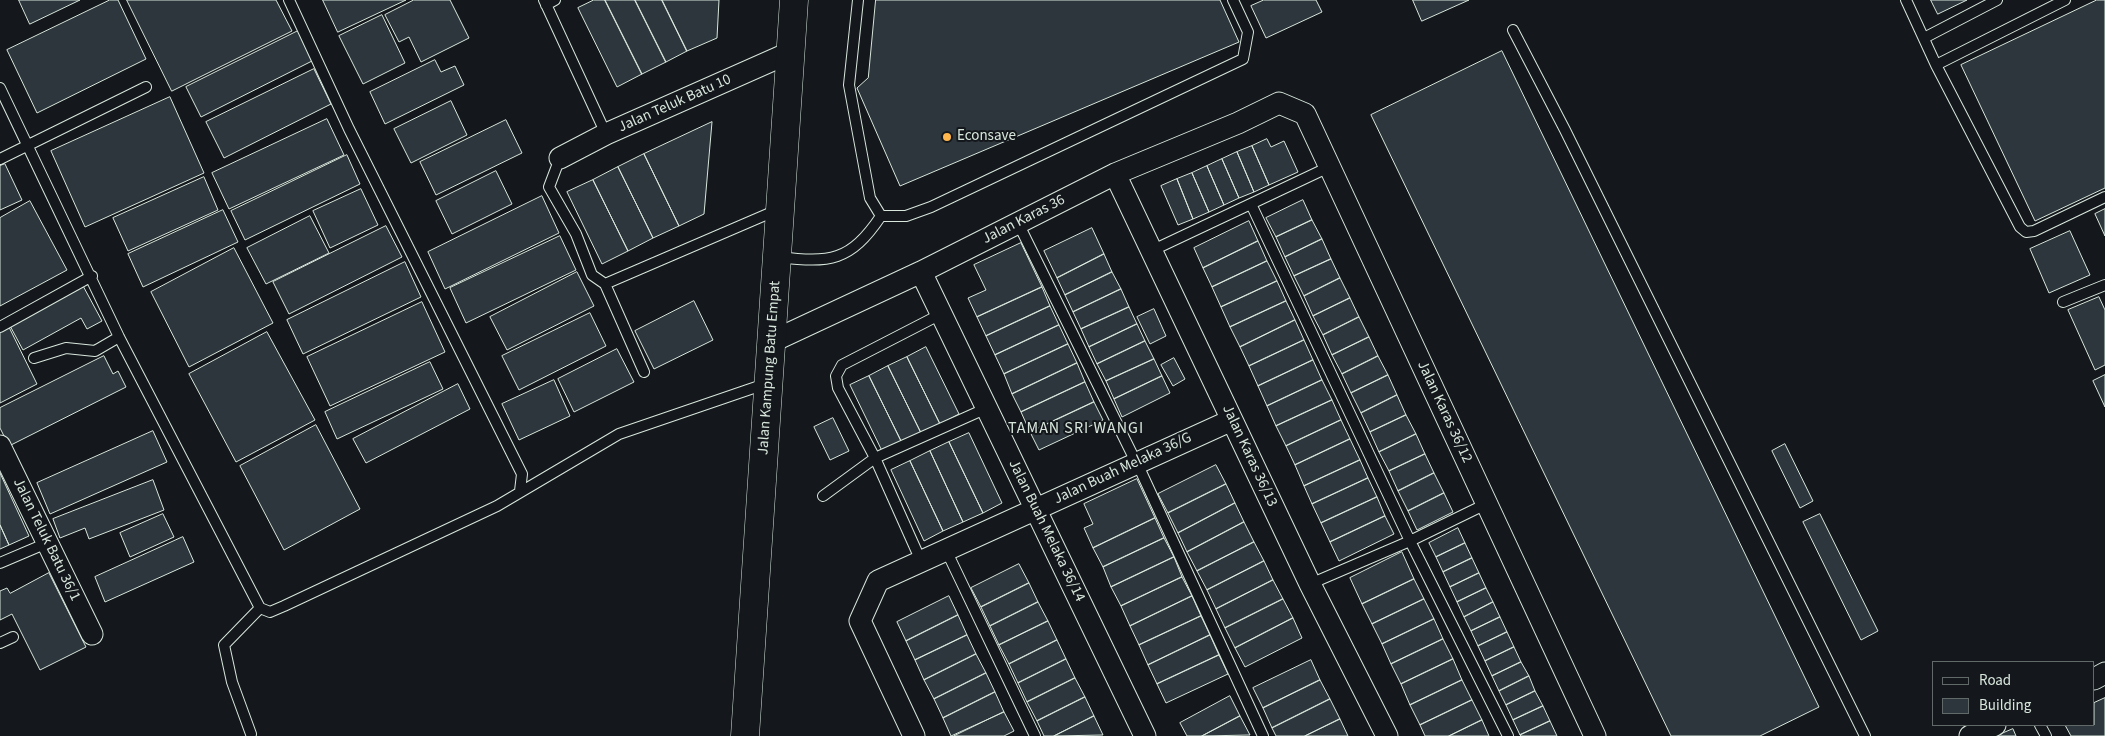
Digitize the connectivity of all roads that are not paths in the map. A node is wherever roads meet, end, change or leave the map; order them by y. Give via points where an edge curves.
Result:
1 (289, 0) edge
2 (794, 0) edge
3 (858, 0) edge
4 (1232, 0) edge
5 (1906, 0) edge
6 (1997, 0) edge
7 (2065, 0) edge
8 (548, 2) edge
9 (1512, 30) dead end
10 (1924, 38) junction
11 (791, 52) junction
12 (1936, 65) junction
13 (146, 87) dead end
14 (0, 88) edge
15 (1279, 103) joint
16 (606, 134) junction
17 (29, 146) junction
18 (560, 158) joint
19 (0, 159) edge
20 (1329, 167) junction
21 (1115, 174) junction
22 (2105, 196) edge
23 (1251, 204) junction
24 (780, 209) junction
25 (881, 216) junction
26 (1018, 223) junction
27 (1151, 251) junction
28 (777, 257) junction
29 (921, 272) junction
30 (92, 276) junction
31 (605, 284) junction
32 (2105, 285) edge
33 (2063, 302) dead end
34 (942, 314) junction
35 (0, 328) edge
36 (119, 337) junction
37 (771, 342) junction
38 (34, 358) dead end
39 (644, 372) dead end
40 (768, 383) junction
41 (987, 408) junction
42 (1232, 420) junction
43 (0, 446) edge
44 (875, 458) junction
45 (1138, 462) junction
46 (520, 491) junction
47 (823, 496) dead end
48 (1486, 504) junction
49 (1036, 509) junction
50 (1410, 541) junction
51 (47, 543) junction
52 (946, 550) junction
53 (921, 561) junction
54 (0, 563) edge
55 (1310, 584) junction
56 (260, 608) junction
57 (92, 634) dead end
58 (12, 637) dead end
59 (0, 643) edge
60 (1993, 726) edge
61 (251, 734) dead end
62 (745, 736) edge
63 (914, 736) edge
64 (1035, 736) edge
65 (1145, 736) edge
66 (1263, 736) edge
67 (1387, 736) edge
68 (1508, 736) edge
69 (1595, 736) edge
70 (1866, 736) edge
71 (1970, 736) edge

1 - 46 lane via 349,129 522,474
2 - 11 main road, Jalan Kampung Batu Empat
3 - 25 lane via 849,85 870,198
4 - 25 lane via 1248,32 1242,59 931,207 906,216
5 - 10 lane
6 - 10 lane
7 - 12 lane
8 - 16 lane
9 - 70 lane via 1566,130
10 - 12 lane
11 - 16 street, Jalan Teluk Batu 10
11 - 24 main road, Jalan Kampung Batu Empat
12 - 22 lane via 2020,227 2026,232
13 - 17 lane
14 - 17 lane
15 - 20 street, Jalan Karas 36/12 via 1305,114
15 - 21 street, Jalan Karas 36
16 - 18 street, Jalan Teluk Batu 10
17 - 19 lane
17 - 30 lane
18 - 31 lane via 549,187 576,234 592,275
20 - 23 lane
20 - 48 street, Jalan Karas 36/12
21 - 26 street, Jalan Karas 36
21 - 27 street, Jalan Karas 36/13
23 - 27 lane
23 - 50 lane
24 - 28 main road, Jalan Kampung Batu Empat
24 - 31 lane
25 - 28 lane via 867,237 839,257 812,261
26 - 29 street, Jalan Karas 36
26 - 45 lane
27 - 42 street, Jalan Karas 36/13
28 - 37 main road, Jalan Kampung Batu Empat
29 - 34 street, Jalan Buah Melaka 36/14
29 - 37 street, Jalan Karas 36
30 - 35 lane
30 - 36 lane
31 - 39 lane
32 - 33 lane
34 - 41 street, Jalan Buah Melaka 36/14
34 - 44 lane via 842,365 836,376 838,388
36 - 38 lane via 95,351 66,348
36 - 56 lane
37 - 40 main road, Jalan Kampung Batu Empat
40 - 46 lane via 619,434
40 - 62 main road, Jalan Kampung Batu Empat
41 - 44 lane
41 - 49 street, Jalan Buah Melaka 36/14
42 - 45 street, Jalan Buah Melaka 36/G
42 - 55 street, Jalan Karas 36/13
43 - 51 street, Jalan Teluk Batu 36/1
44 - 47 lane
44 - 53 lane
45 - 49 street, Jalan Buah Melaka 36/G
45 - 66 lane
46 - 56 lane via 496,506 284,606 270,612
48 - 50 lane
48 - 69 street, Jalan Karas 36/12
49 - 52 street, Jalan Buah Melaka 36/G
49 - 65 street, Jalan Buah Melaka 36/14
50 - 55 lane
50 - 68 lane
51 - 54 lane
51 - 57 street, Jalan Teluk Batu 36/1
52 - 53 street, Jalan Buah Melaka 36/G
52 - 64 lane
53 - 63 street, Jalan Buah Melaka 36/G via 878,581 860,620
55 - 67 street, Jalan Karas 36/13
56 - 61 lane via 224,645 232,682
58 - 59 lane
60 - 71 street

